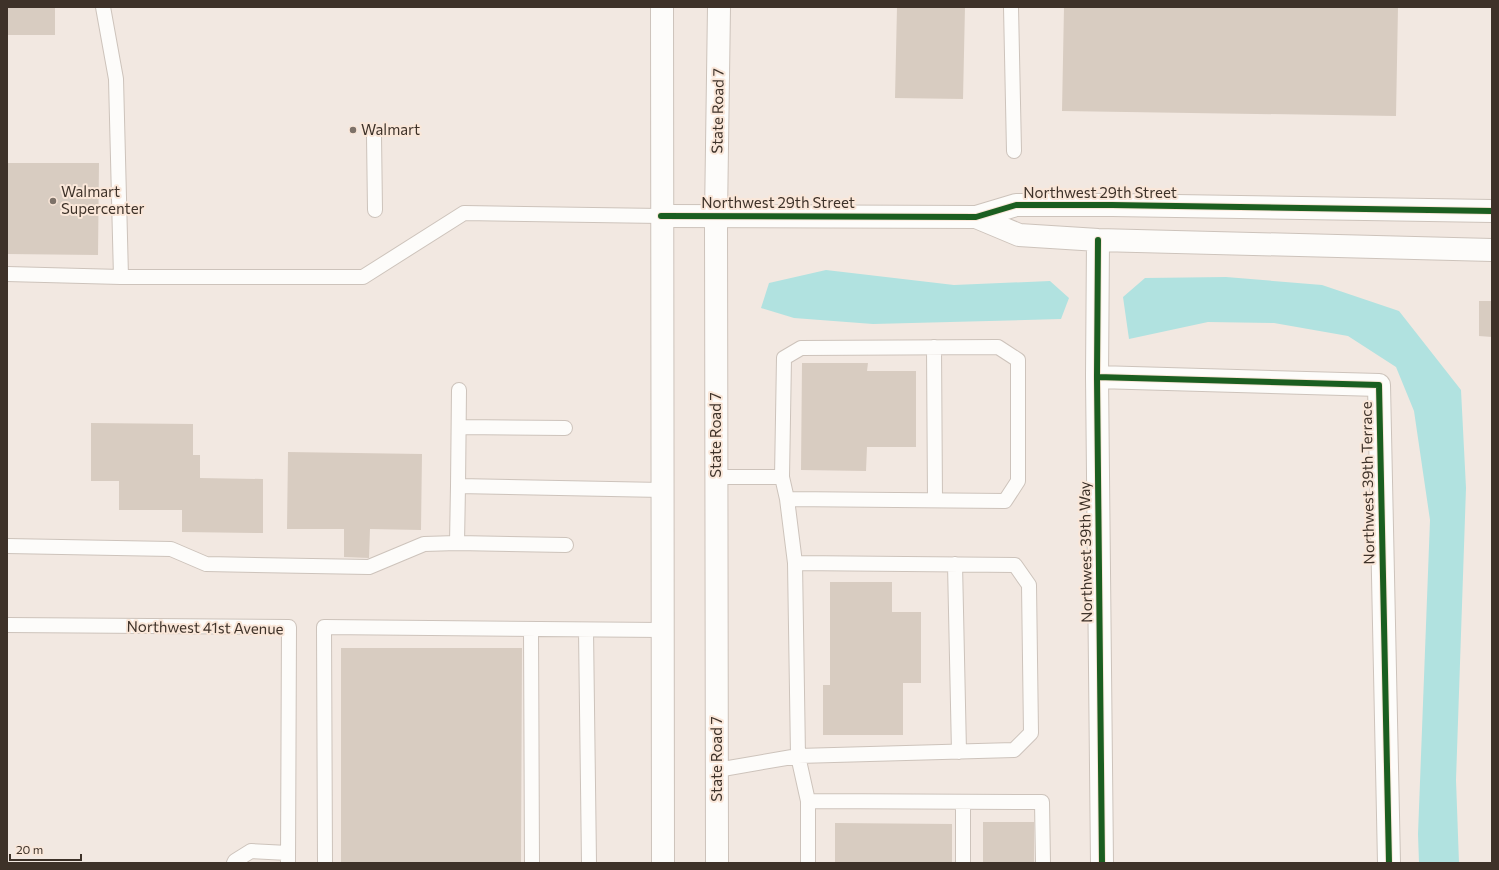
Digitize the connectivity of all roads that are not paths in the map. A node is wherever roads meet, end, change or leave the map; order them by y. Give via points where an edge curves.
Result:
1 (103, 7) edge
2 (662, 7) edge
3 (719, 7) edge
4 (1011, 7) edge
5 (374, 136) dead end
6 (1014, 151) dead end
7 (375, 210) dead end
8 (1492, 211) edge
9 (661, 216) junction
10 (716, 216) junction
11 (976, 217) junction
12 (1098, 240) junction
13 (1492, 250) edge
14 (7, 274) edge
15 (121, 276) junction
16 (934, 347) junction
17 (1097, 377) junction
18 (459, 390) dead end
19 (459, 427) junction
20 (565, 428) dead end
21 (716, 477) junction
22 (782, 477) junction
23 (458, 486) junction
24 (662, 490) junction
25 (787, 499) junction
26 (935, 500) junction
27 (457, 543) junction
28 (566, 545) dead end
29 (7, 546) edge
30 (795, 563) junction
31 (955, 564) junction
32 (7, 625) edge
33 (531, 629) junction
34 (586, 630) junction
35 (662, 630) junction
36 (959, 752) junction
37 (798, 756) junction
38 (717, 770) junction
39 (808, 801) junction
40 (963, 802) junction
41 (288, 858) edge
42 (234, 863) edge
43 (325, 863) edge
44 (532, 863) edge
45 (589, 863) edge
46 (663, 863) edge
47 (717, 863) edge
48 (808, 863) edge
49 (963, 863) edge
50 (1043, 863) edge
51 (1102, 863) edge
52 (1389, 863) edge

1 - 15 lane via 116,79
2 - 9 street
3 - 10 street, State Road 7
4 - 6 lane
5 - 7 lane
8 - 11 street, Northwest 29th Street via 1016,205
9 - 10 street, Northwest 29th Street
9 - 15 lane via 464,213 364,277
9 - 24 street
10 - 11 street, Northwest 29th Street
10 - 21 street, State Road 7
11 - 12 street, Northwest 29th Street via 1019,236
12 - 13 street, Northwest 29th Street
12 - 17 street, Northwest 39th Way
14 - 15 lane
16 - 22 lane via 801,348 784,358
16 - 26 lane
16 - 26 lane via 998,347 1018,360 1018,481 1005,501
17 - 51 street, Northwest 39th Way
17 - 52 street, Northwest 39th Terrace via 1379,385
18 - 19 lane
19 - 20 lane
19 - 23 lane
21 - 22 lane
21 - 38 street, State Road 7
22 - 25 lane
23 - 24 lane
23 - 27 lane
24 - 35 street
25 - 26 lane
25 - 30 lane
27 - 28 lane
27 - 29 lane via 424,544 369,567 206,564 171,549
30 - 31 lane
30 - 37 lane
31 - 36 lane
31 - 36 lane via 1015,565 1029,585 1032,733 1014,750
32 - 41 lane, Northwest 41st Avenue via 289,627
33 - 34 lane
33 - 43 lane via 324,627
33 - 44 lane
34 - 35 lane
34 - 45 lane
35 - 46 street
36 - 37 lane
37 - 38 lane
37 - 39 lane
38 - 47 street, State Road 7
39 - 40 lane
39 - 48 lane
40 - 49 lane
40 - 50 lane via 1042,802
41 - 42 lane via 251,851

